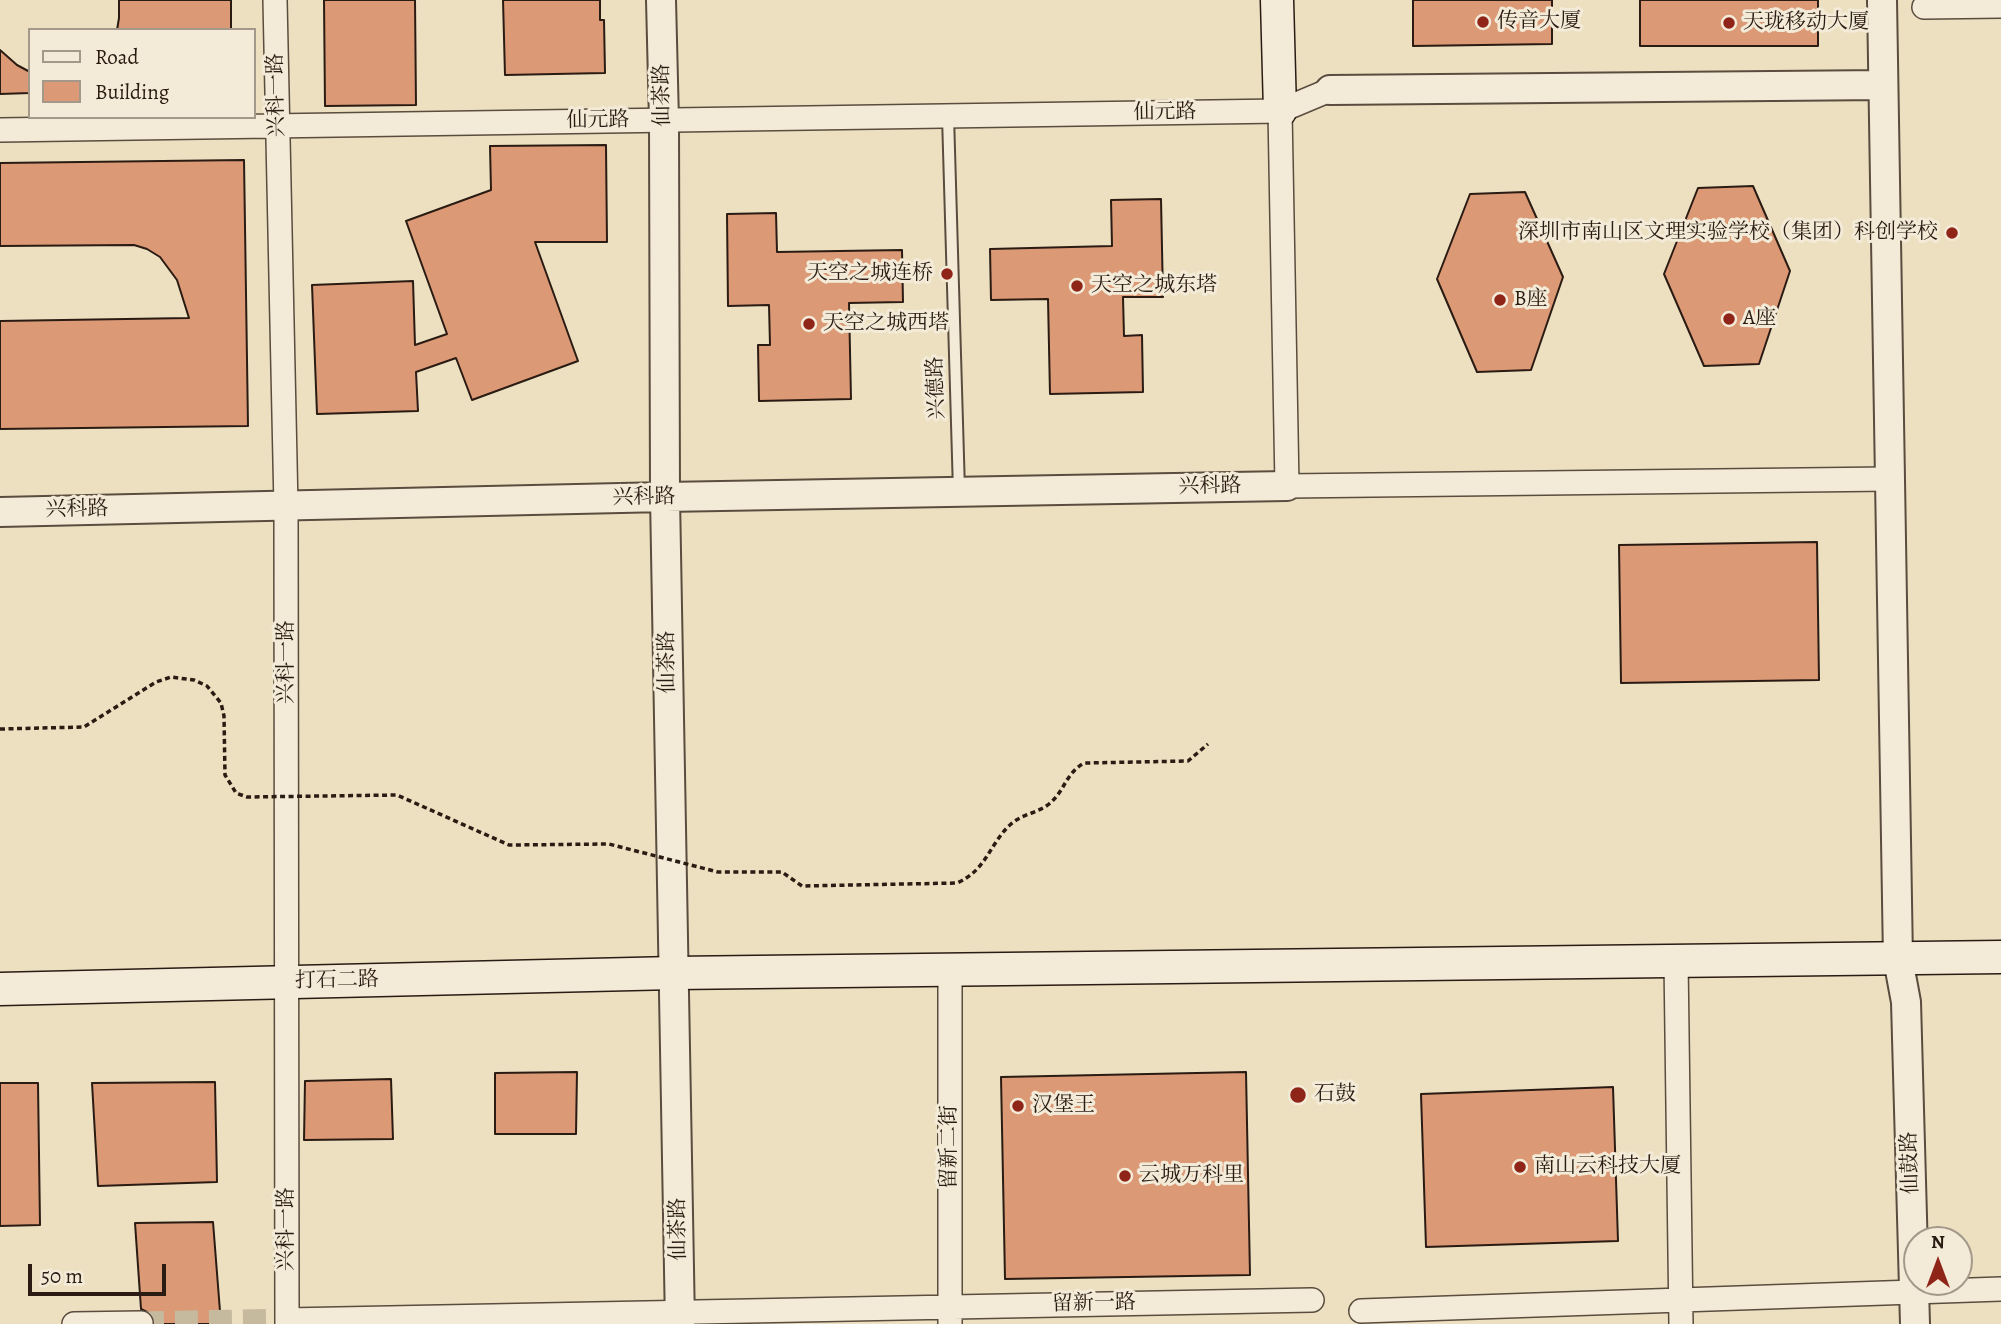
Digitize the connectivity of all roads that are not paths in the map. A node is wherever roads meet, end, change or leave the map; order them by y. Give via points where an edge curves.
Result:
1 (275, 0) edge
2 (661, 0) edge
3 (1277, 0) edge
4 (1882, 0) edge
5 (2001, 6) edge
6 (1924, 7) dead end
7 (1883, 85) junction
8 (1330, 90) joint
9 (1280, 111) junction
10 (948, 116) junction
11 (664, 121) junction
12 (278, 126) junction
13 (0, 130) edge
14 (1889, 479) junction
15 (1287, 486) junction
16 (959, 491) junction
17 (665, 497) junction
18 (286, 507) junction
19 (0, 512) edge
20 (2001, 957) edge
21 (1898, 958) junction
22 (1676, 961) junction
23 (950, 969) junction
24 (674, 972) junction
25 (287, 982) junction
26 (0, 989) edge
27 (1913, 1226) edge
28 (2001, 1289) edge
29 (1973, 1290) edge
30 (1903, 1294) edge
31 (1915, 1296) edge
32 (1312, 1300) dead end
33 (1361, 1311) dead end
34 (1681, 1313) edge
35 (950, 1316) edge
36 (680, 1318) edge
37 (287, 1322) edge
38 (141, 1323) edge
39 (74, 1324) edge
40 (1915, 1324) edge

1 - 12 street, 兴科一路
2 - 11 street, 仙茶路
3 - 9 main road
4 - 7 street, 仙鼓路
5 - 6 street
7 - 8 street
7 - 14 street, 仙鼓路
8 - 9 street
9 - 10 street, 仙元路
9 - 15 street
10 - 11 street, 仙元路
10 - 16 lane, 兴德路
11 - 12 street, 仙元路
11 - 17 street, 仙茶路
12 - 13 street, 仙元路
12 - 18 street, 兴科一路
14 - 15 street
14 - 21 street, 仙鼓路
15 - 16 street, 兴科路
16 - 17 street, 兴科路
17 - 18 street, 兴科路
17 - 24 street, 仙茶路
18 - 19 street, 兴科路
18 - 25 street, 兴科一路
20 - 21 main road
21 - 22 main road, 打石二路
21 - 27 street, 仙鼓路 via 1906,1002
22 - 23 main road, 打石二路
22 - 34 street
23 - 24 main road, 打石二路
23 - 35 street, 留新二街
24 - 25 main road, 打石二路
24 - 36 street, 仙茶路
25 - 26 main road, 打石二路
25 - 37 street, 兴科一路
28 - 29 street
30 - 34 street
31 - 40 street, 仙鼓路
32 - 35 street, 留新一路
33 - 34 street
35 - 36 street, 留新一路
36 - 37 street, 留新一路
38 - 39 street

